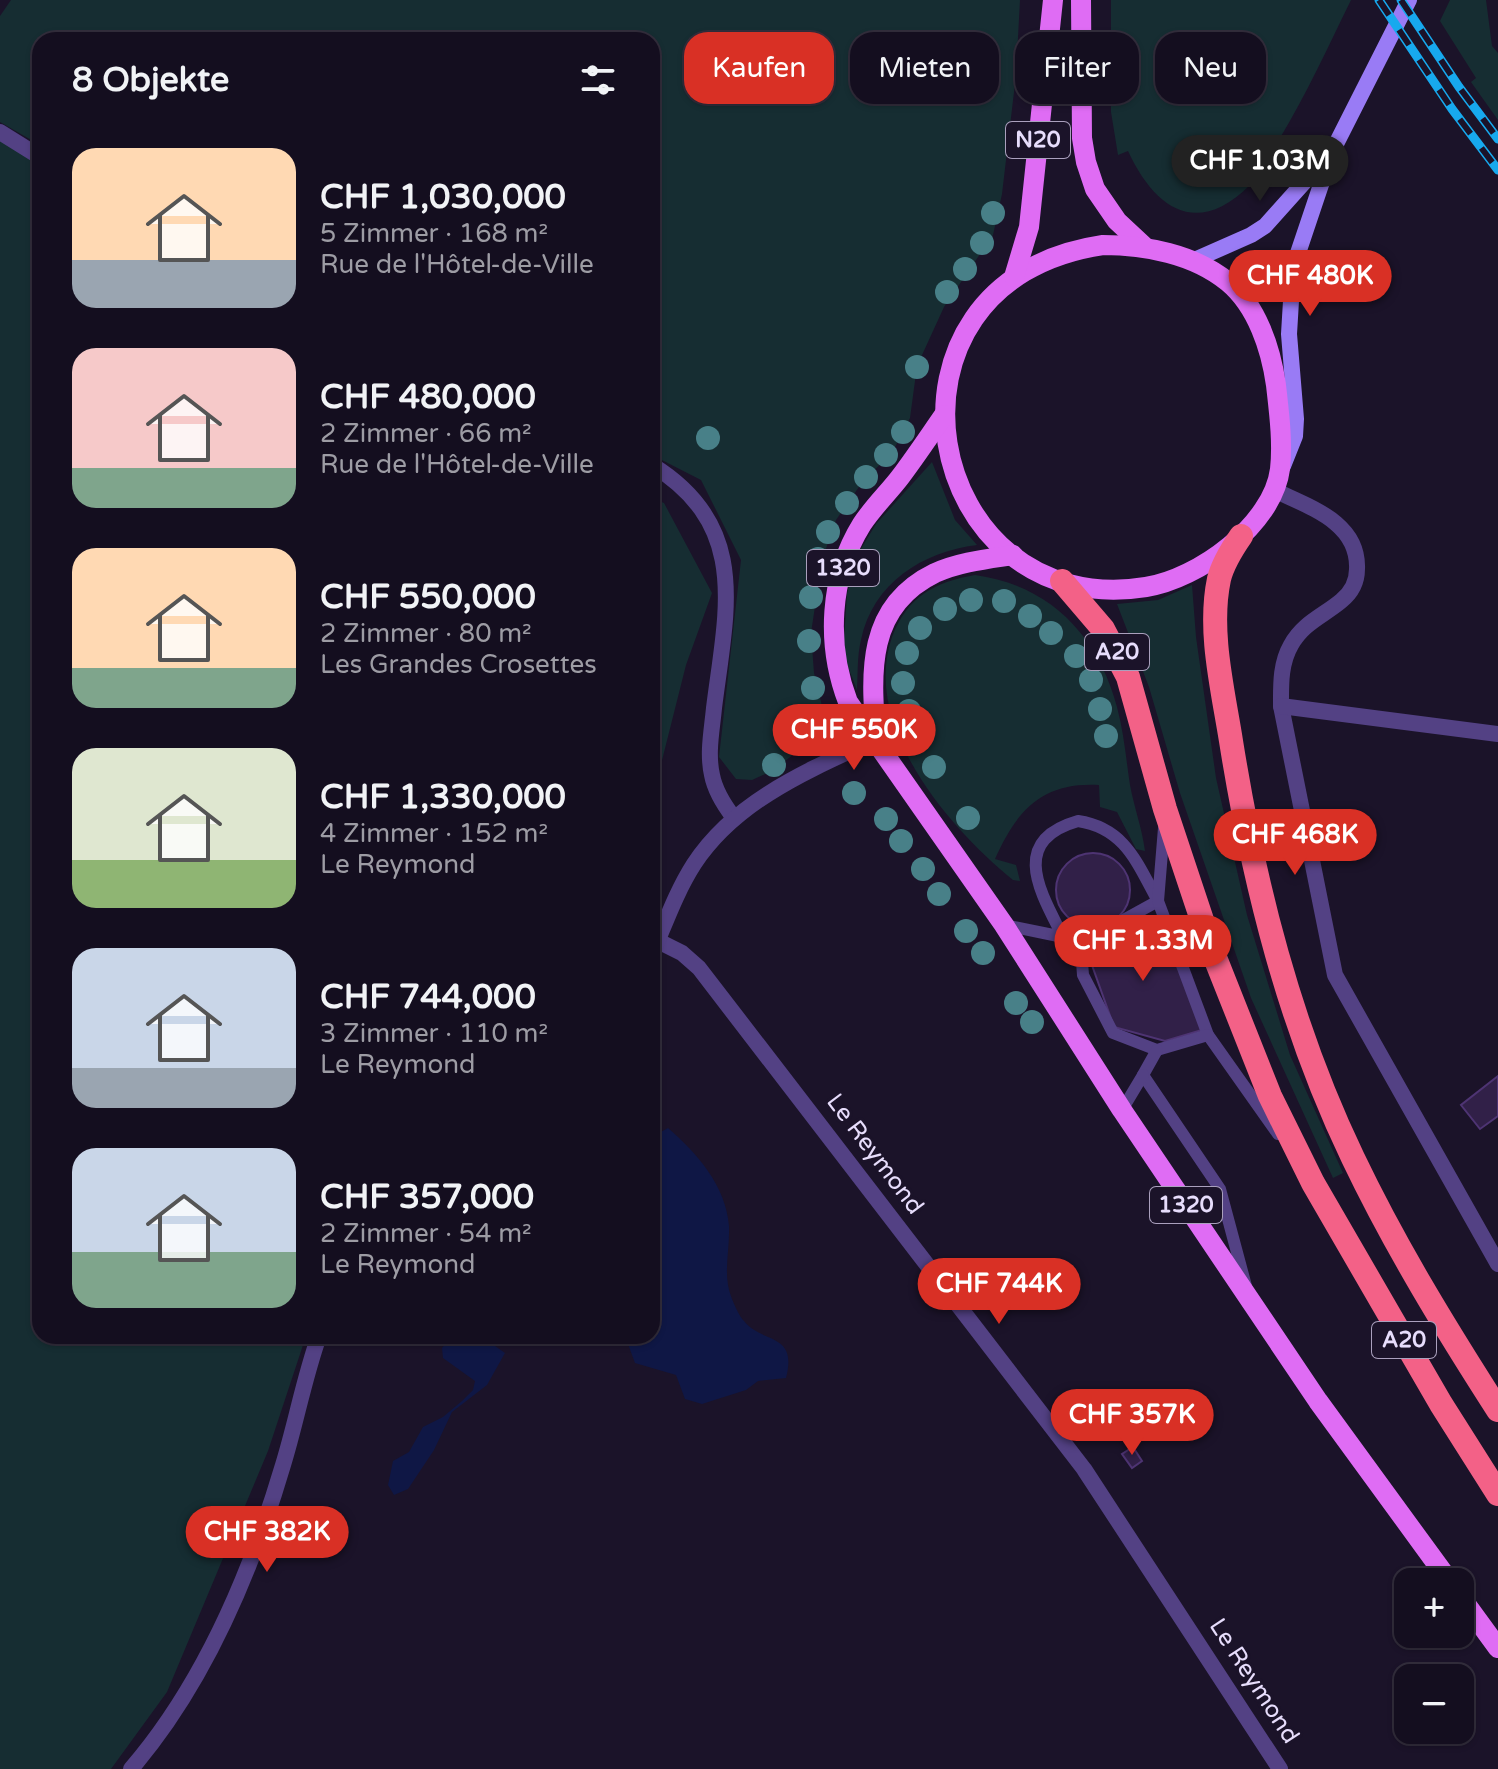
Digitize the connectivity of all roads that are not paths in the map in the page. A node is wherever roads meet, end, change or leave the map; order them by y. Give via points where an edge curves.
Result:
1 (1053, 0) edge
2 (1081, 0) edge
3 (1409, 0) edge
4 (0, 132) edge
5 (32, 152) edge
6 (1332, 152) junction
7 (1146, 248) junction
8 (1192, 261) junction
9 (1014, 277) junction
10 (944, 415) junction
11 (660, 470) edge
12 (1277, 480) junction
13 (1241, 536) junction
14 (1013, 555) junction
15 (1062, 581) junction
16 (1281, 706) junction
17 (1498, 734) edge
18 (876, 739) junction
19 (1165, 809) junction
20 (734, 818) junction
21 (1158, 901) junction
22 (1004, 925) junction
23 (1080, 935) junction
24 (660, 937) edge
25 (1063, 937) junction
26 (660, 949) edge
27 (1208, 1035) junction
28 (1157, 1050) junction
29 (1143, 1075) junction
30 (1122, 1110) junction
31 (1313, 1183) junction
32 (1498, 1264) edge
33 (1250, 1301) junction
34 (317, 1344) edge
35 (1498, 1410) edge
36 (1498, 1494) edge
37 (1440, 1568) edge
38 (1474, 1615) edge
39 (1498, 1648) edge
40 (131, 1769) edge
41 (1280, 1769) edge

1 - 9 main road, N20 via 1029,227
2 - 7 main road, N20 via 1086,162 1095,189 1117,221
3 - 6 main road
4 - 5 street
6 - 8 main road via 1265,226
6 - 12 main road via 1293,268 1289,334 1296,419 1290,452
7 - 8 main road, N20
7 - 9 main road, N20 via 1084,247
8 - 12 main road, N20 via 1235,289 1266,341 1278,404
9 - 10 main road, N20 via 963,338 950,368
10 - 14 main road, N20 via 948,456 968,505 983,528
10 - 18 main road, 1320 via 862,525 844,563 836,598 833,640 841,684
11 - 20 street via 699,506 723,558 727,602 709,757 714,786
12 - 13 main road, N20
12 - 16 street via 1335,523 1357,555 1352,590 1313,618 1289,647
13 - 15 main road, N20 via 1190,573 1145,588 1103,590
13 - 35 highway, A20 via 1219,577 1217,646 1242,811 1278,961 1352,1158
14 - 15 main road, N20
14 - 18 main road, 1320 via 936,572 892,610 874,655
15 - 19 highway, A20 via 1103,629 1128,677
16 - 17 street
16 - 32 street via 1335,975
18 - 20 street via 771,791
18 - 22 main road, 1320
19 - 21 lane
19 - 31 highway, A20 via 1264,1082
20 - 24 street via 693,865
21 - 23 lane via 1109,928
21 - 25 lane via 1111,831 1078,821 1064,825 1043,841 1035,866 1042,895
21 - 27 lane
22 - 25 lane
22 - 30 main road, 1320
23 - 25 lane
23 - 28 lane via 1083,975 1113,1033
26 - 41 street, Le Reymond via 682,953 699,968 1084,1469
27 - 28 lane
27 - 31 lane
28 - 29 lane
29 - 30 lane
29 - 33 lane via 1220,1189
30 - 33 main road, 1320
31 - 36 highway, A20
33 - 37 main road, 1320
34 - 40 street via 243,1583 202,1664
38 - 39 main road

